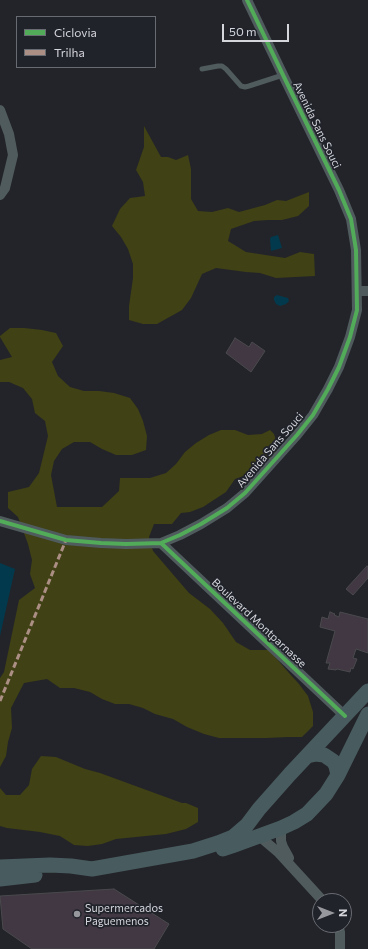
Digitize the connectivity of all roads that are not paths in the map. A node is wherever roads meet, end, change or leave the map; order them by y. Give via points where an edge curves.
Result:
1 (247, 0) edge
2 (202, 69) dead end
3 (283, 75) junction
4 (0, 110) edge
5 (0, 194) edge
6 (357, 291) junction
7 (368, 291) edge
8 (0, 521) edge
9 (161, 543) junction
10 (368, 691) edge
11 (368, 714) edge
12 (345, 716) junction
13 (307, 756) junction
14 (338, 775) junction
15 (280, 828) junction
16 (259, 836) junction
17 (0, 867) edge
18 (293, 867) junction
19 (92, 869) junction
20 (0, 879) edge
21 (316, 893) edge
22 (340, 933) edge
23 (340, 949) edge

1 - 3 street, Avenida Sans Souci
2 - 3 lane via 222,66 245,87
3 - 6 street, Avenida Sans Souci via 351,219 356,250
4 - 5 street via 13,155 5,188
6 - 7 street
6 - 9 street, Avenida Sans Souci via 357,310 339,366 328,389 297,435 245,493 227,508
8 - 9 street, Avenida Sans Souci via 66,540 126,544
9 - 12 street, Boulevard Montparnasse
10 - 12 main road
11 - 14 main road
12 - 13 main road
13 - 14 main road via 324,755 333,761
13 - 19 main road via 247,825 233,837 192,851
14 - 15 main road via 326,794 307,814
15 - 16 main road
15 - 18 street via 282,844
16 - 18 street
16 - 19 main road via 196,856
17 - 19 main road via 50,865
18 - 21 street
19 - 20 main road
22 - 23 street

